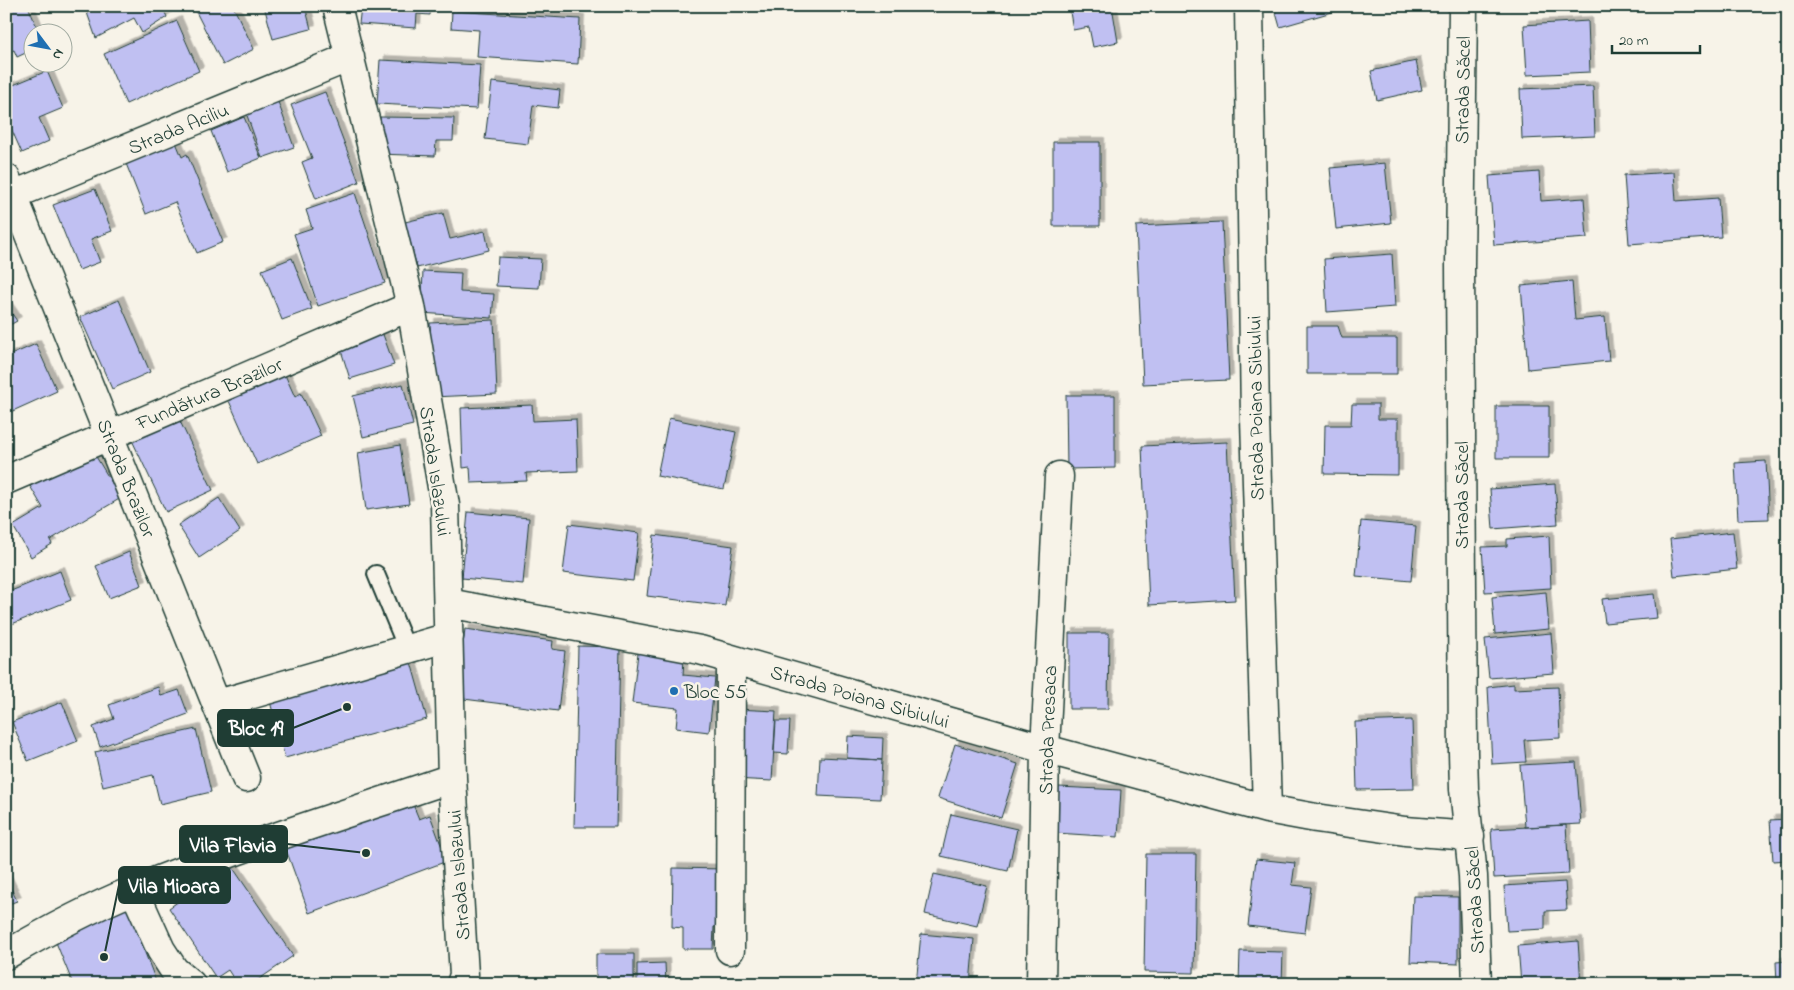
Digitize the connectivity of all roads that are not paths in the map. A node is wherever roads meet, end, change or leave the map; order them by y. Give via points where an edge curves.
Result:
1 (337, 6) edge
2 (1249, 6) edge
3 (1463, 6) edge
4 (350, 57) junction
5 (9, 191) edge
6 (411, 306) junction
7 (110, 435) junction
8 (1058, 476) dead end
9 (6, 480) edge
10 (376, 574) dead end
11 (448, 603) junction
12 (449, 637) junction
13 (407, 649) junction
14 (731, 659) junction
15 (218, 704) junction
16 (1045, 749) junction
17 (246, 778) dead end
18 (452, 778) junction
19 (1267, 809) junction
20 (1470, 836) junction
21 (134, 890) junction
22 (730, 950) dead end
23 (6, 955) edge
24 (469, 981) edge
25 (191, 984) edge
26 (1041, 984) edge
27 (1477, 984) edge

1 - 4 street, Strada Islazului
2 - 19 street, Strada Poiana Sibiului via 1255,419
3 - 20 street, Strada Săcel via 1460,265 1463,743
4 - 5 street, Strada Aciliu
4 - 6 street, Strada Islazului
5 - 7 street, Strada Brazilor
6 - 7 street, Fundătura Brazilor
6 - 11 street, Strada Islazului via 445,505
7 - 9 street, Fundătura Brazilor
7 - 15 street, Strada Brazilor
8 - 16 street, Strada Presaca
10 - 13 lane
11 - 12 street, Strada Islazului
11 - 14 street, Strada Poiana Sibiului via 700,650
12 - 13 street
12 - 18 street, Strada Islazului
13 - 15 street
14 - 16 street, Strada Poiana Sibiului
14 - 22 street
15 - 17 street, Strada Brazilor
16 - 19 street, Strada Poiana Sibiului
16 - 26 street, Strada Presaca
18 - 21 street via 250,846
18 - 24 street, Strada Islazului
19 - 20 street, Strada Poiana Sibiului via 1396,829
20 - 27 street, Strada Săcel
21 - 23 street
21 - 25 street via 161,950 174,970

